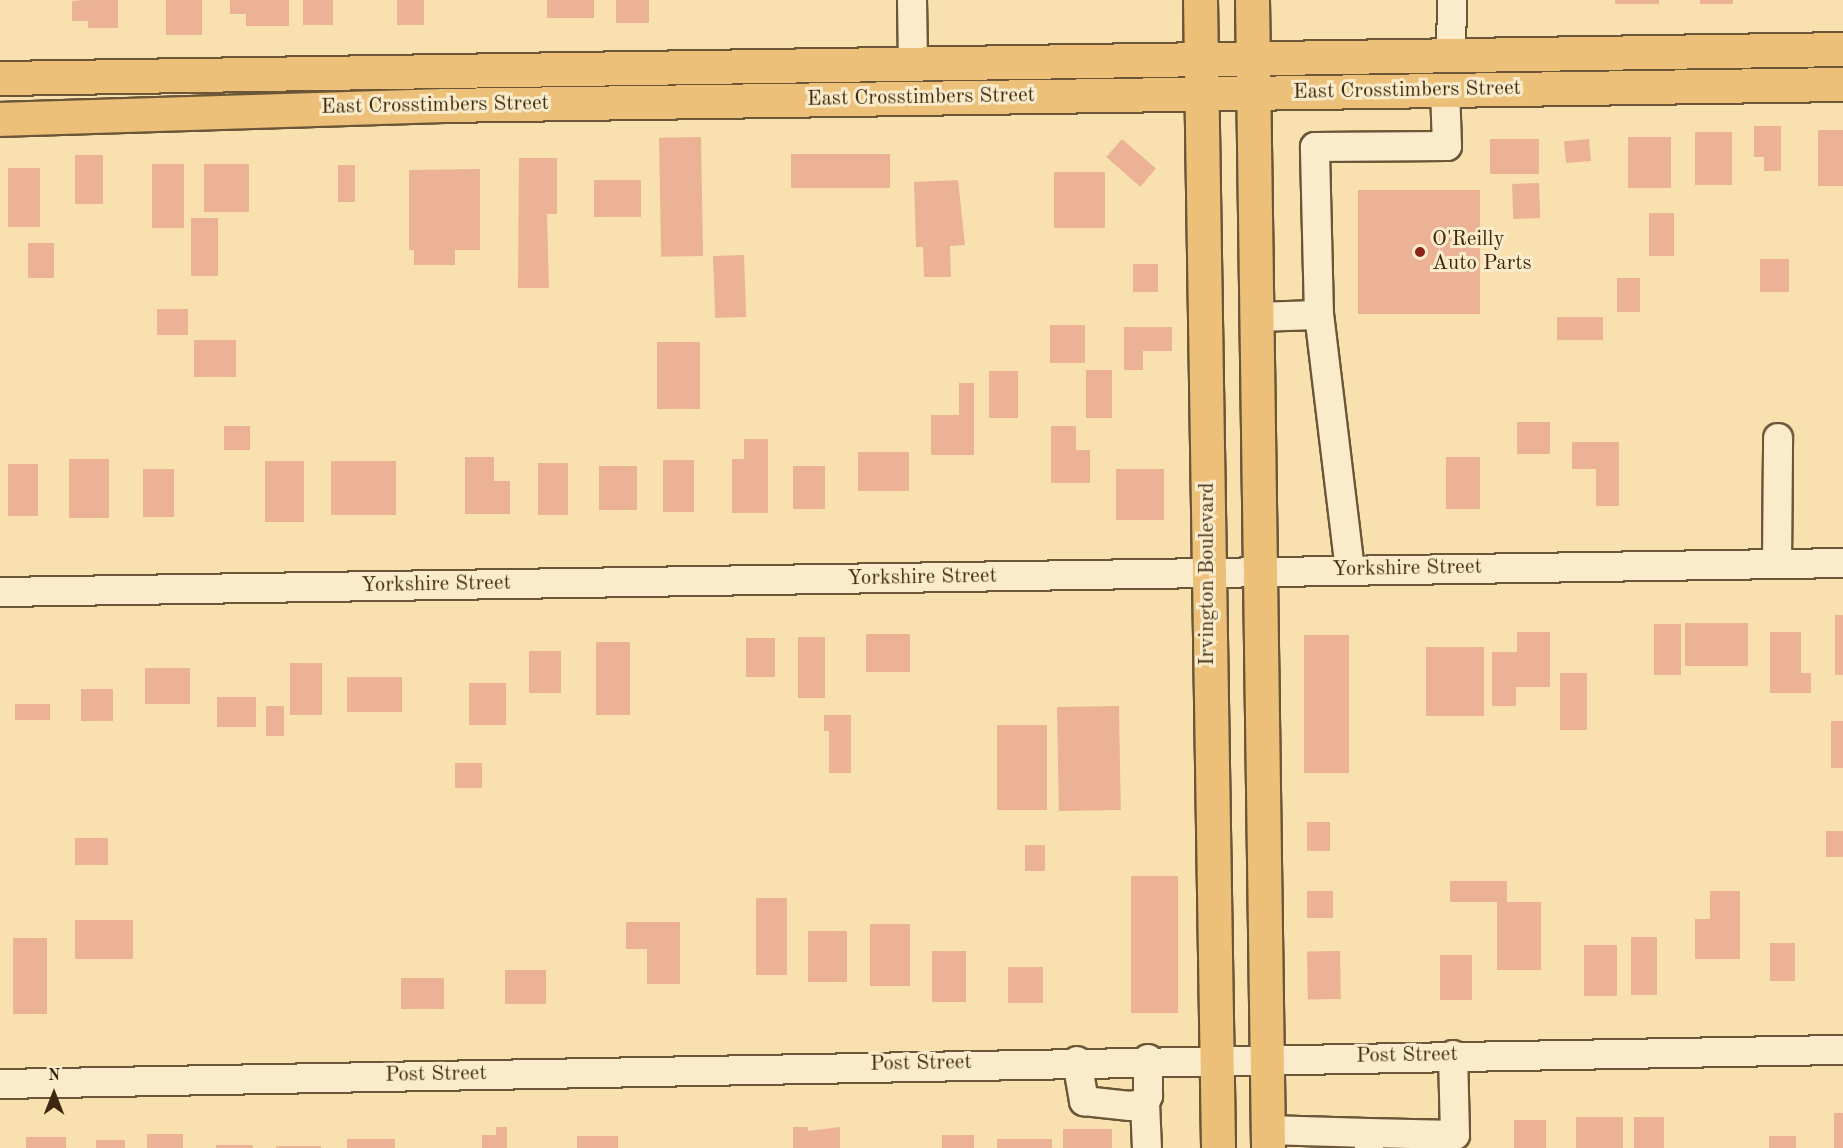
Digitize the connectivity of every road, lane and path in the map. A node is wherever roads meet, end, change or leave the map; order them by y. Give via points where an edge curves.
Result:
1 (912, 0) edge
2 (1200, 0) edge
3 (1252, 0) edge
4 (1452, 0) edge
5 (1843, 49) edge
6 (1640, 52) junction
7 (1451, 55) junction
8 (1253, 57) junction
9 (1202, 59) junction
10 (915, 63) junction
11 (445, 71) junction
12 (124, 76) junction
13 (0, 78) edge
14 (1843, 84) edge
15 (1639, 87) junction
16 (1445, 90) junction
17 (1253, 93) junction
18 (1204, 94) junction
19 (917, 98) junction
20 (443, 105) junction
21 (126, 112) junction
22 (0, 119) edge
23 (1319, 315) junction
24 (1206, 317) junction
25 (1255, 317) junction
26 (1778, 438) dead end
27 (1843, 563) edge
28 (1777, 564) junction
29 (1350, 570) junction
30 (1259, 572) junction
31 (1208, 573) junction
32 (0, 592) edge
33 (1263, 819) junction
34 (1210, 820) junction
35 (1843, 1050) edge
36 (1453, 1055) junction
37 (1266, 1058) junction
38 (1148, 1059) junction
39 (1217, 1059) junction
40 (1077, 1061) junction
41 (0, 1084) edge
42 (1145, 1104) junction
43 (1268, 1139) edge
44 (1369, 1141) edge
45 (1147, 1148) edge
46 (1218, 1148) edge

1 - 10 street
2 - 9 main road, Irvington Boulevard
3 - 8 main road
4 - 7 street
5 - 6 main road, East Crosstimbers Street
6 - 7 main road, East Crosstimbers Street
6 - 15 main road
7 - 8 main road, East Crosstimbers Street
8 - 9 main road, East Crosstimbers Street
8 - 17 main road
9 - 10 main road, East Crosstimbers Street
9 - 18 main road, Irvington Boulevard
10 - 11 main road, East Crosstimbers Street
10 - 19 main road
11 - 12 main road, East Crosstimbers Street
11 - 20 main road
12 - 13 main road, East Crosstimbers Street
12 - 21 main road
14 - 15 main road, East Crosstimbers Street
15 - 16 main road, East Crosstimbers Street
16 - 17 main road, East Crosstimbers Street
16 - 23 street via 1447,146 1315,147
17 - 18 main road, East Crosstimbers Street
17 - 25 main road
18 - 19 main road, East Crosstimbers Street
18 - 24 main road, Irvington Boulevard
19 - 20 main road, East Crosstimbers Street
20 - 21 main road, East Crosstimbers Street
21 - 22 main road, East Crosstimbers Street
23 - 25 street
23 - 29 street
24 - 25 main road
24 - 31 main road, Irvington Boulevard
25 - 30 main road
26 - 28 street
27 - 28 street, Yorkshire Street
28 - 29 street, Yorkshire Street
29 - 30 street, Yorkshire Street
30 - 31 street, Yorkshire Street
30 - 33 main road
31 - 32 street, Yorkshire Street
31 - 34 main road, Irvington Boulevard
33 - 34 main road
33 - 37 main road
34 - 39 main road, Irvington Boulevard
35 - 36 street, Post Street
36 - 37 street, Post Street
36 - 44 street via 1455,1135
37 - 39 street, Post Street
37 - 43 main road
38 - 39 street, Post Street
38 - 40 street, Post Street
38 - 42 street
39 - 46 main road, Irvington Boulevard
40 - 41 street, Post Street
40 - 42 street via 1084,1101
42 - 45 street
43 - 44 street

